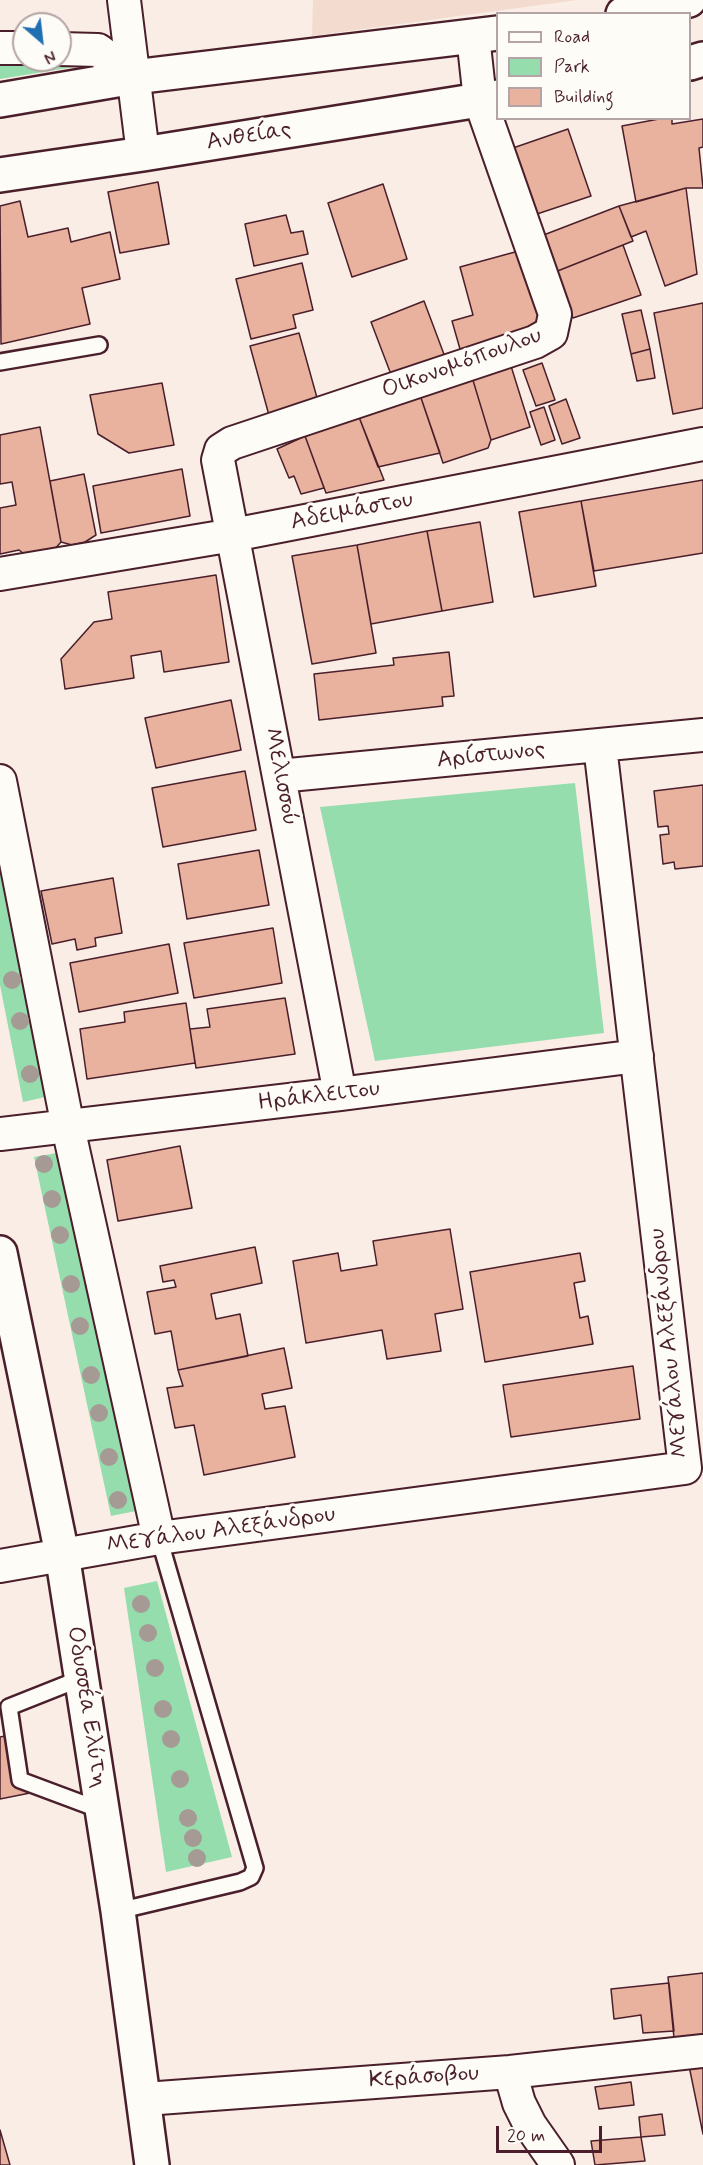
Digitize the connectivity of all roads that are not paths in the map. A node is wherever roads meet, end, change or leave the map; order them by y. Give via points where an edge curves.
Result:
1 (124, 0) edge
2 (689, 0) edge
3 (635, 12) edge
4 (485, 35) edge
5 (72, 49) edge
6 (134, 77) junction
7 (489, 99) edge
8 (0, 100) edge
9 (143, 154) junction
10 (0, 175) edge
11 (99, 345) dead end
12 (0, 362) edge
13 (703, 444) edge
14 (218, 460) joint
15 (234, 535) junction
16 (0, 574) edge
17 (703, 735) edge
18 (600, 746) junction
19 (279, 776) junction
20 (0, 781) edge
21 (637, 1056) junction
22 (340, 1094) junction
23 (68, 1127) junction
24 (0, 1134) edge
25 (0, 1253) edge
26 (159, 1538) junction
27 (62, 1554) junction
28 (0, 1566) edge
29 (82, 1678) junction
30 (103, 1812) junction
31 (118, 1911) junction
32 (703, 2051) edge
33 (510, 2072) junction
34 (145, 2099) junction
35 (152, 2165) edge
36 (558, 2165) edge

1 - 6 street
2 - 3 main road
4 - 6 main road
4 - 7 street
5 - 6 street via 98,50
6 - 8 main road
6 - 9 street
7 - 9 main road, Ανθείας
7 - 14 street, Οικονομόπουλου via 555,314 551,333 535,342 232,443 221,450
9 - 10 main road, Ανθείας
11 - 12 lane
13 - 15 street, Αδειμάστου
14 - 15 street, Μελισσού
15 - 16 street, Αδειμάστου
15 - 19 street, Μελισσού
17 - 18 street, Αρίστωνος
18 - 19 street, Αρίστωνος
18 - 21 street, Μεγάλου Αλεξάνδρου
19 - 22 street, Μελισσού
20 - 23 street
21 - 22 street, Ηράκλειτου
21 - 26 street, Μεγάλου Αλεξάνδρου via 685,1468
22 - 23 street, Ηράκλειτου
23 - 24 street, Ηράκλειτου
23 - 26 street
25 - 27 main road, Οδυσσέα Ελύτη
26 - 27 street, Μεγάλου Αλεξάνδρου
26 - 31 lane via 255,1868 251,1877 240,1882
27 - 28 street, Μεγάλου Αλεξάνδρου
27 - 29 main road, Οδυσσέα Ελύτη
29 - 30 main road, Οδυσσέα Ελύτη
29 - 30 lane via 9,1707 20,1780
30 - 31 main road, Οδυσσέα Ελύτη
31 - 34 main road, Οδυσσέα Ελύτη
32 - 33 street, Κεράσοβου
33 - 34 street, Κεράσοβου
33 - 36 street via 530,2125
34 - 35 main road, Οδυσσέα Ελύτη

